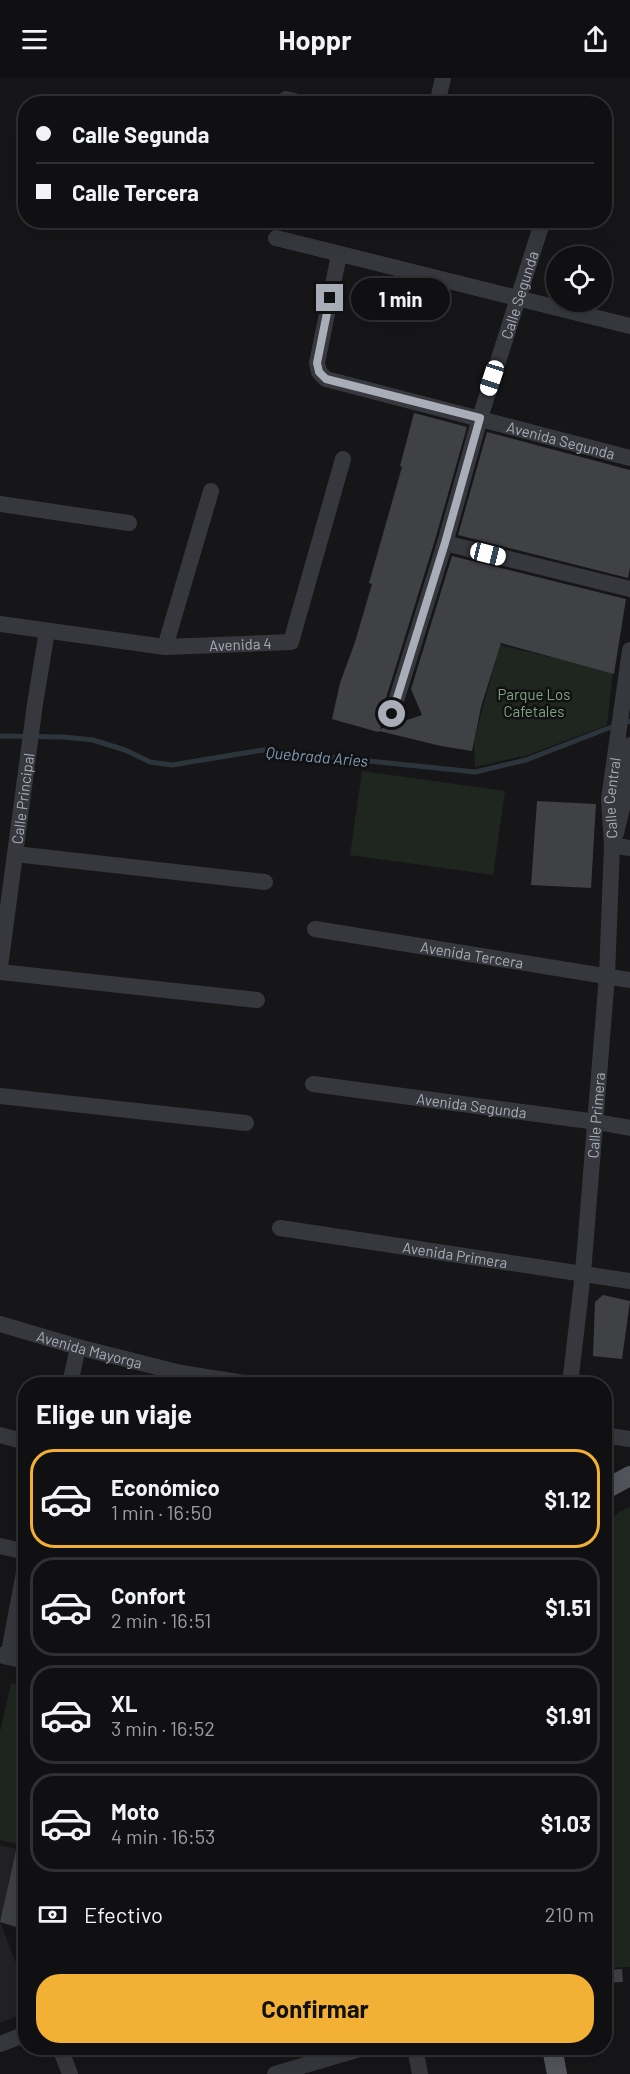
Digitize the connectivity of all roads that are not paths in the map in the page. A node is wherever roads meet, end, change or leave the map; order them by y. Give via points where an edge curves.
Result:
1 (443, 78) edge
2 (440, 96) edge
3 (540, 228) edge
4 (276, 238) dead end
5 (339, 255) junction
6 (518, 299) junction
7 (630, 326) edge
8 (480, 418) junction
9 (630, 458) edge
10 (343, 459) dead end
11 (211, 491) dead end
12 (0, 504) edge
13 (129, 523) dead end
14 (445, 543) junction
15 (630, 589) edge
16 (0, 624) edge
17 (47, 631) junction
18 (165, 647) junction
19 (630, 650) edge
20 (392, 714) dead end
21 (627, 746) edge
22 (612, 845) junction
23 (630, 848) edge
24 (15, 854) junction
25 (265, 882) dead end
26 (315, 929) dead end
27 (0, 967) edge
28 (0, 972) edge
29 (607, 976) junction
30 (630, 981) edge
31 (257, 1000) dead end
32 (313, 1084) dead end
33 (0, 1096) edge
34 (597, 1122) junction
35 (246, 1123) dead end
36 (630, 1128) edge
37 (280, 1228) dead end
38 (583, 1273) junction
39 (630, 1281) edge
40 (0, 1324) edge
41 (78, 1347) junction
42 (72, 1377) edge
43 (174, 1377) edge
44 (571, 1377) edge
45 (0, 1435) edge
46 (612, 1436) edge
47 (630, 1439) edge
48 (18, 1440) edge
49 (630, 1476) edge
50 (612, 1486) edge
51 (0, 1546) edge
52 (18, 1550) edge
53 (18, 1596) edge
54 (4, 1656) edge
55 (18, 2037) edge
56 (0, 2044) edge
57 (63, 2055) edge
58 (339, 2055) edge
59 (416, 2055) edge
60 (553, 2055) edge
61 (70, 2074) edge
62 (274, 2074) edge
63 (420, 2074) edge
64 (557, 2074) edge

1 - 2 street
3 - 6 street, Calle Segunda
4 - 5 street
5 - 6 street
5 - 8 street, Avenida Segunda via 317,363 319,372 326,379
6 - 7 street
6 - 8 street, Calle Segunda
8 - 9 street, Avenida Segunda
8 - 14 street, Calle Segunda
10 - 18 street, Avenida 4 via 291,642
11 - 18 street
12 - 13 street
14 - 15 street
14 - 20 street, Calle Segunda
16 - 17 street, Avenida 4
17 - 18 street, Avenida 4
17 - 24 street, Calle Principal
19 - 21 street, Calle Central via 622,705
21 - 22 street, Calle Central via 623,804
22 - 23 street
22 - 29 street, Calle Primera
24 - 25 street
24 - 27 street, Calle Principal
26 - 29 street, Avenida Tercera
28 - 31 street
29 - 30 street, Avenida Tercera
29 - 34 street, Calle Primera
32 - 34 street, Avenida Segunda
33 - 35 street
34 - 36 street, Avenida Segunda
34 - 38 street, Calle Primera
37 - 38 street, Avenida Primera
38 - 39 street, Avenida Primera
38 - 44 street, Calle Primera
40 - 41 street, Avenida Mayorga
41 - 42 street
41 - 43 street, Avenida Mayorga
45 - 48 street
46 - 47 street
49 - 50 main road
51 - 52 street
53 - 54 street
55 - 56 street
57 - 61 street
58 - 62 street
59 - 63 street
60 - 64 main road

